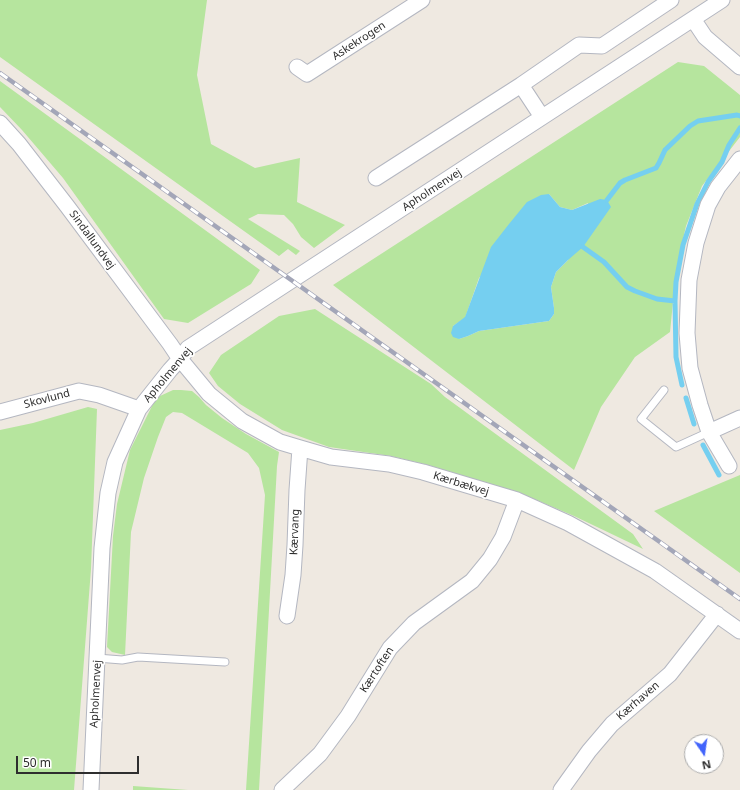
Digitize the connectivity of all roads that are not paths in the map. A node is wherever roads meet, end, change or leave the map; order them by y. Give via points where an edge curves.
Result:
1 (422, 0) edge
2 (671, 0) edge
3 (722, 0) edge
4 (693, 18) junction
5 (297, 67) dead end
6 (740, 67) edge
7 (521, 85) junction
8 (542, 118) junction
9 (0, 124) edge
10 (740, 159) edge
11 (376, 178) dead end
12 (180, 359) junction
13 (664, 390) dead end
14 (139, 409) junction
15 (0, 412) edge
16 (740, 418) edge
17 (710, 432) junction
18 (300, 448) junction
19 (729, 466) dead end
20 (517, 500) junction
21 (717, 614) junction
22 (287, 616) dead end
23 (740, 631) edge
24 (97, 658) junction
25 (225, 662) dead end
26 (91, 790) edge
27 (282, 790) edge
28 (561, 790) edge

1 - 5 street, Askekrogen via 308,74
2 - 7 street via 602,46 579,45
3 - 4 street, Apholmenvej
4 - 6 street via 705,38
4 - 8 street, Apholmenvej
7 - 8 street
7 - 11 street
8 - 12 street, Apholmenvej via 188,348
9 - 12 street, Sindallundvej via 19,144 67,206
10 - 17 street via 718,187 708,205 696,243 689,280 687,333 690,368
12 - 14 street, Apholmenvej
12 - 18 street, Kærbækvej via 209,394 242,421 280,442
13 - 17 lane via 641,419 676,447
14 - 15 street, Skovlund via 79,391
14 - 24 street, Apholmenvej via 115,462 108,493 102,548
16 - 17 street
17 - 19 street
18 - 20 street, Kærbækvej via 331,457 389,464 423,472
18 - 22 street, Kærvang via 293,575
20 - 21 street, Kærbækvej via 568,523 655,571
20 - 27 street, Kærtoften via 503,537 490,559 472,581 414,623 390,648 348,716 320,754
21 - 23 street, Kærbækvej
21 - 28 street, Kærhaven via 670,674 612,724
24 - 25 lane via 122,660 138,657
24 - 26 street, Apholmenvej

